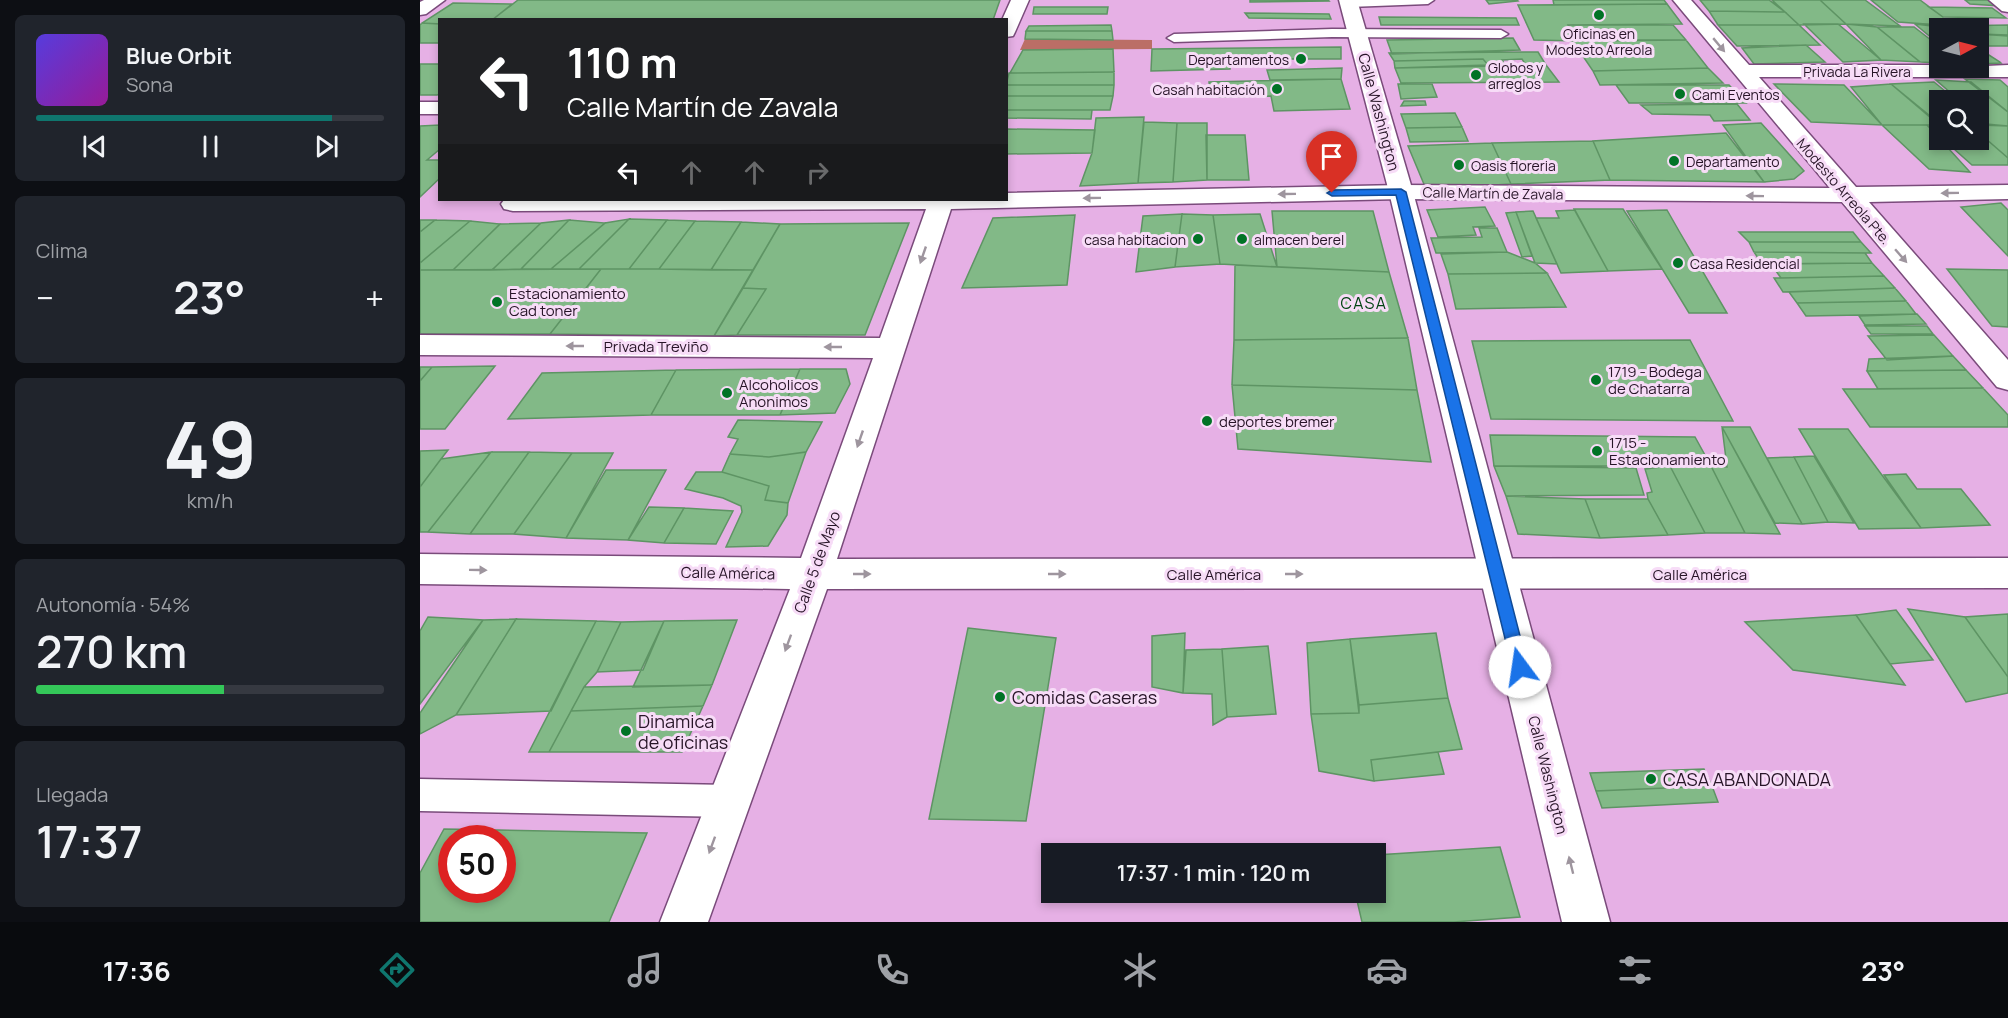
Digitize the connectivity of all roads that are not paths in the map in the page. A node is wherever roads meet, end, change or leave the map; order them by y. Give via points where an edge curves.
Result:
1 (436, 0) edge
2 (1020, 0) edge
3 (1428, 0) edge
4 (1682, 0) edge
5 (1998, 0) edge
6 (2008, 7) edge
7 (420, 10) edge
8 (1351, 12) edge
9 (1008, 27) edge
10 (1502, 34) dead end
11 (1174, 38) dead end
12 (2008, 70) edge
13 (1742, 71) junction
14 (420, 108) edge
15 (438, 108) edge
16 (1401, 192) junction
17 (2008, 192) edge
18 (1848, 194) junction
19 (1008, 200) edge
20 (941, 201) edge
21 (513, 204) dead end
22 (420, 345) edge
23 (891, 348) junction
24 (2008, 380) edge
25 (420, 569) edge
26 (2008, 573) edge
27 (813, 574) junction
28 (1496, 574) junction
29 (420, 795) edge
30 (729, 801) junction
31 (684, 922) edge
32 (1586, 922) edge

1 - 7 street
2 - 9 street
3 - 8 lane
4 -> 13 street, Modesto Arreola Pte.
5 - 6 street
8 - 10 lane
8 - 11 lane
8 - 16 street, Calle Washington
12 - 13 street, Privada La Rivera
13 - 18 street, Modesto Arreola Pte.
14 - 15 street
18 -> 16 street, Calle Martín de Zavala
16 -> 19 street, Calle Martín de Zavala
16 - 28 street, Calle Washington
17 -> 18 street, Calle Martín de Zavala
18 -> 24 street, Modesto Arreola Pte.
20 - 21 street, Calle Martín de Zavala
20 -> 23 street, Calle 5 de Mayo
23 -> 22 street, Privada Treviño
23 -> 27 street, Calle 5 de Mayo
25 -> 27 street, Calle América
26 - 28 street, Calle América
27 -> 28 street, Calle América
27 -> 30 street, Calle 5 de Mayo
32 -> 28 street, Calle Washington
29 - 30 lane
30 -> 31 street, Calle 5 de Mayo

